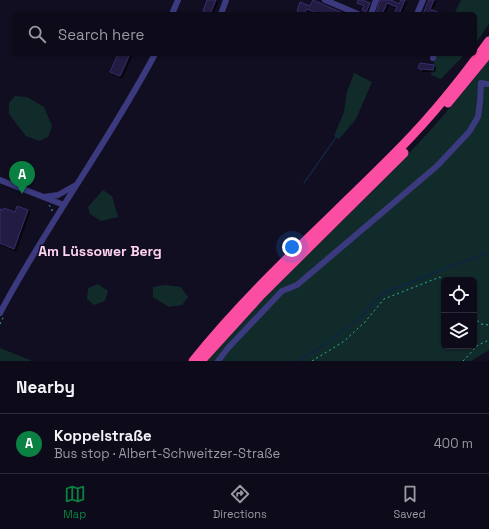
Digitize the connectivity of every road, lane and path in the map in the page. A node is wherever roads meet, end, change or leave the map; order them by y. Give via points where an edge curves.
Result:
1 (178, 0) edge
2 (226, 0) edge
3 (326, 0) edge
4 (376, 0) edge
5 (423, 0) edge
6 (173, 12) edge
7 (222, 12) edge
8 (353, 12) edge
9 (372, 12) edge
10 (418, 12) edge
11 (489, 41) edge
12 (489, 53) edge
13 (154, 56) edge
14 (471, 76) junction
15 (0, 180) edge
16 (76, 185) junction
17 (45, 200) junction
18 (64, 205) junction
19 (56, 217) junction
20 (441, 278) edge
21 (0, 313) edge
22 (477, 320) edge
23 (489, 325) edge
24 (489, 340) edge
25 (316, 358) junction
26 (193, 361) edge
27 (202, 361) edge
28 (218, 361) edge
29 (312, 361) edge
30 (316, 361) edge
31 (463, 361) edge

1 - 6 street
2 - 7 street
3 - 8 street
4 - 9 street
5 - 10 street
11 - 26 highway via 448,94 405,143 235,312
12 - 14 highway
13 - 16 street via 135,92
14 - 27 highway via 410,146 260,295
14 - 28 street via 484,84 478,116 469,132 431,171 297,285 282,291
15 - 17 street
16 - 17 street
16 - 18 street
17 - 18 street
17 - 19 path
18 - 19 street
19 - 21 street
20 - 25 path via 384,299 365,322 343,342
22 - 23 path via 481,324
24 - 31 path via 478,345
25 - 29 path
25 - 30 path

